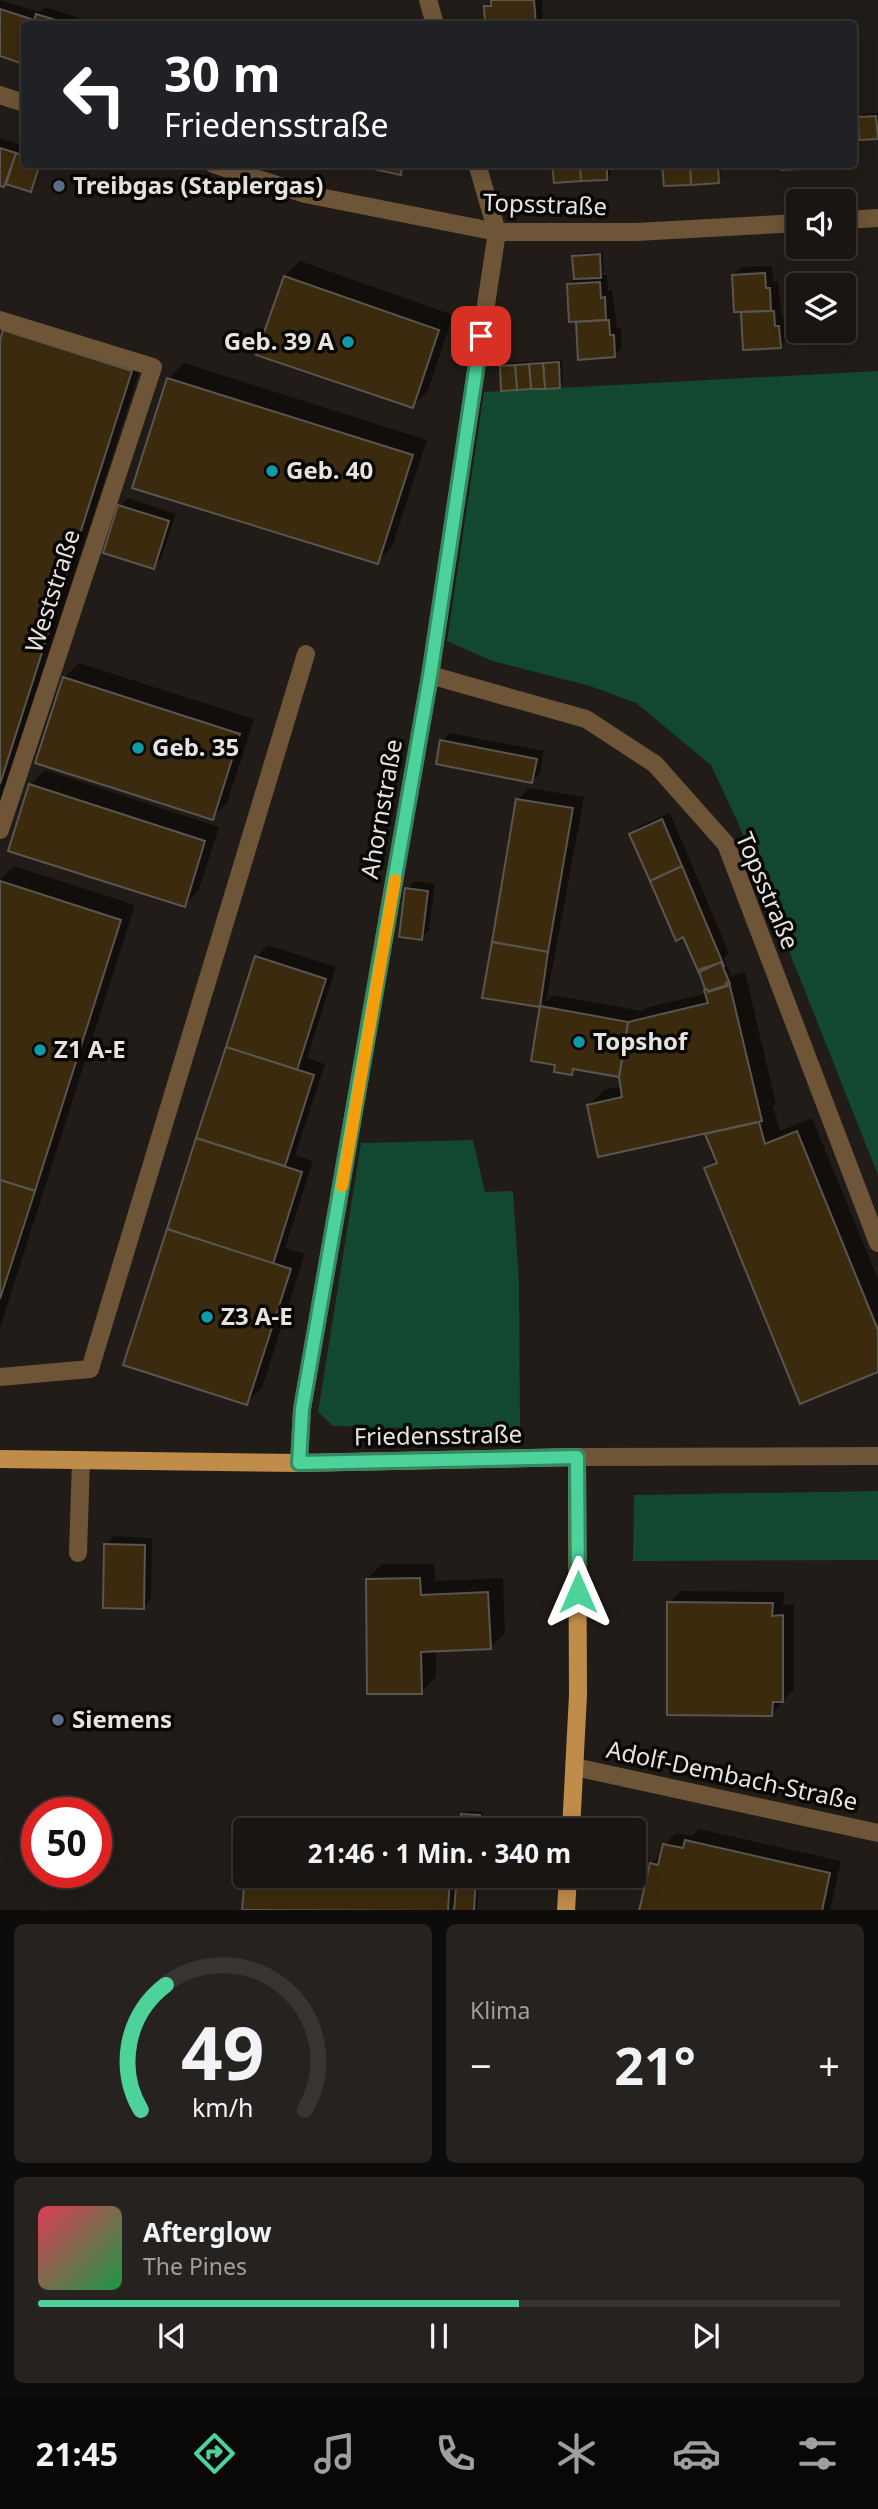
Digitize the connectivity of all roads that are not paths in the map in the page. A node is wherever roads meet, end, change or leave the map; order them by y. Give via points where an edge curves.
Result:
1 (428, 0) edge
2 (434, 21) edge
3 (0, 95) edge
4 (21, 102) edge
5 (225, 168) edge
6 (478, 168) edge
7 (878, 218) edge
8 (856, 219) edge
9 (786, 224) edge
10 (497, 232) junction
11 (0, 320) edge
12 (306, 654) dead end
13 (430, 676) junction
14 (0, 830) edge
15 (878, 1244) edge
16 (0, 1377) edge
17 (878, 1456) edge
18 (577, 1457) junction
19 (0, 1459) edge
20 (81, 1460) junction
21 (299, 1463) junction
22 (78, 1553) dead end
23 (575, 1767) junction
24 (572, 1818) edge
25 (878, 1833) edge
26 (567, 1888) edge
27 (566, 1910) edge

1 - 2 street
3 - 4 street
5 - 10 street, Topsstraße via 304,194
6 - 10 street, Ahornstraße
7 - 8 street
9 - 10 street, Topsstraße via 636,232
10 - 13 street, Ahornstraße
11 - 14 street, Weststraße via 153,367
12 - 16 street via 90,1369
13 - 15 street, Topsstraße via 586,719 655,764 726,844
13 - 21 street, Ahornstraße via 302,1409
17 - 18 street, Friedensstraße
18 - 21 main road, Friedensstraße
18 - 23 main road, Adolf-Dembach-Straße
19 - 20 main road, Friedensstraße
20 - 21 main road, Friedensstraße
20 - 22 street
23 - 24 main road, Adolf-Dembach-Straße
23 - 25 street, Adolf-Dembach-Straße
26 - 27 main road

